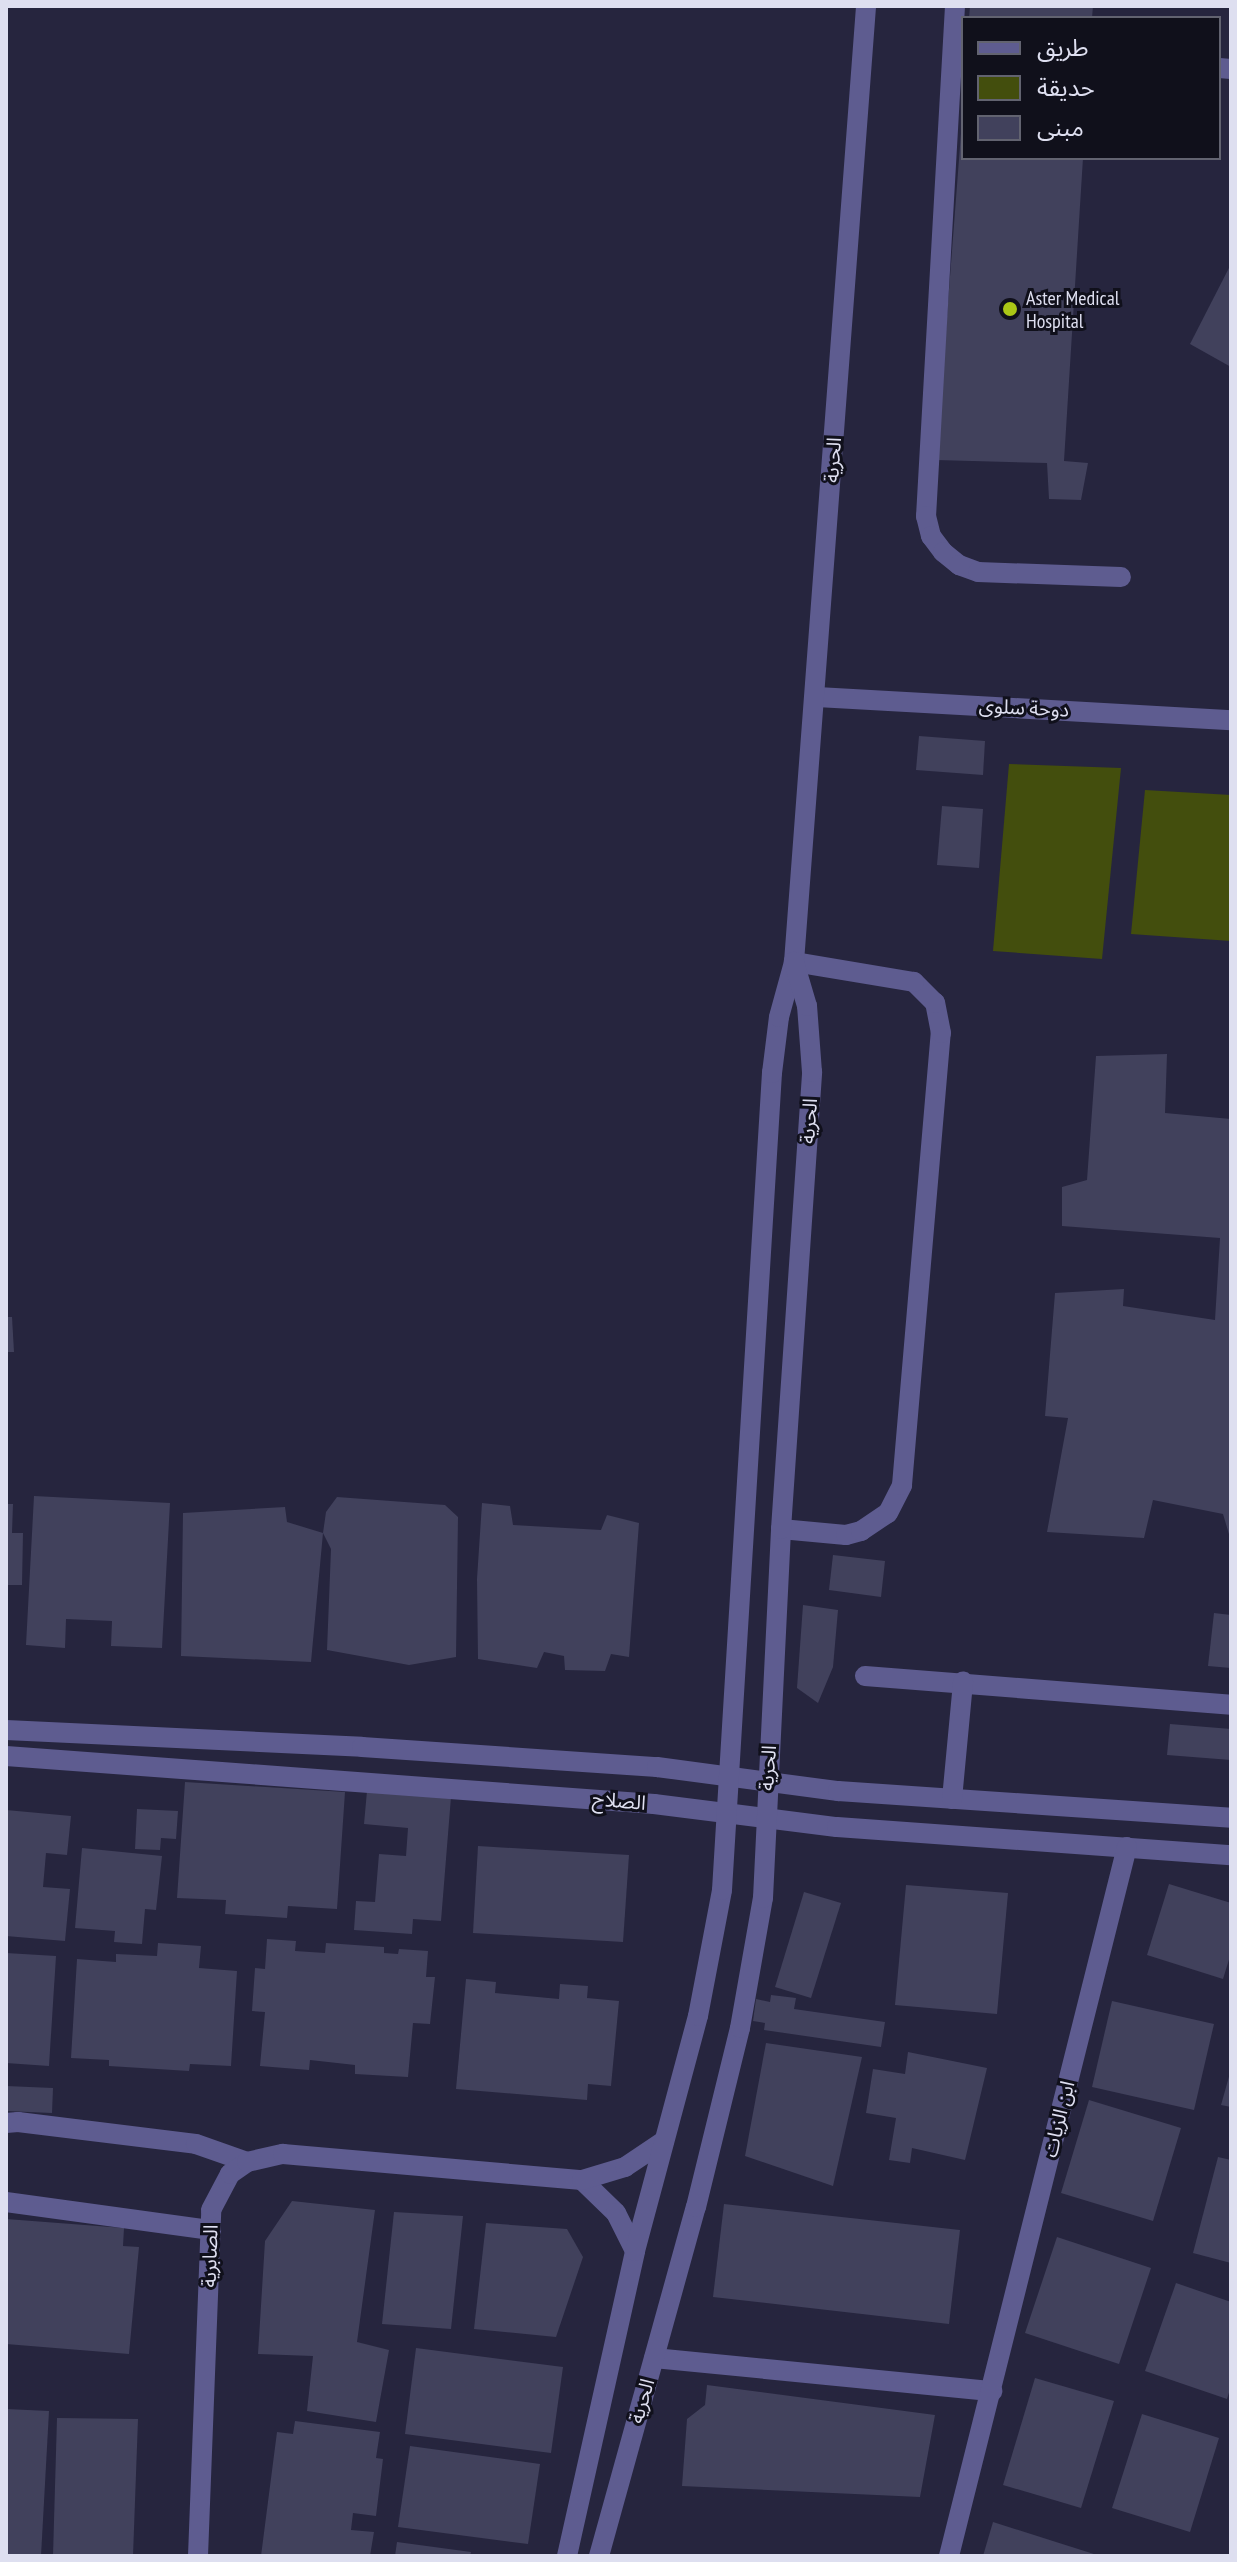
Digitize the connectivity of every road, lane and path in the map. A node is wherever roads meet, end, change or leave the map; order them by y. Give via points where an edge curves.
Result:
1 (866, 6) edge
2 (955, 6) edge
3 (1121, 577) dead end
4 (817, 697) junction
5 (1231, 720) edge
6 (794, 962) junction
7 (781, 1529) junction
8 (865, 1676) dead end
9 (963, 1682) junction
10 (1231, 1705) edge
11 (6, 1730) edge
12 (6, 1756) edge
13 (728, 1777) junction
14 (767, 1782) junction
15 (952, 1799) junction
16 (726, 1812) junction
17 (764, 1818) junction
18 (1231, 1818) edge
19 (1127, 1847) junction
20 (1231, 1855) edge
21 (6, 2123) edge
22 (664, 2141) junction
23 (247, 2162) junction
24 (582, 2180) junction
25 (6, 2202) edge
26 (211, 2230) junction
27 (635, 2251) junction
28 (654, 2358) junction
29 (992, 2391) junction
30 (198, 2556) edge
31 (567, 2556) edge
32 (599, 2556) edge
33 (949, 2556) edge

1 - 4 street, الحرية
2 - 3 street via 926,516 931,536 959,565 978,572
4 - 5 street, دوحة سلوى
4 - 6 street, الحرية
6 - 7 street, الحرية via 807,1006 812,1072
6 - 7 street via 914,982 935,1003 941,1033 902,1485 888,1513 861,1531 846,1535
6 - 13 street, الحرية via 779,1017 772,1073
7 - 14 street, الحرية
8 - 9 street
9 - 10 street
9 - 15 street
11 - 13 street, الصلاح via 378,1748 657,1767
12 - 16 street, الصلاح
13 - 14 street, الصلاح
13 - 16 street, الحرية
14 - 15 street, الصلاح
14 - 17 street, الحرية
15 - 18 street, الصلاح
16 - 17 street, الصلاح
16 - 22 street, الحرية via 720,1904 698,2016
17 - 19 street, الصلاح
17 - 28 street, الحرية via 763,1898 740,2028
19 - 20 street, الصلاح
19 - 29 street, ابن الزيات
21 - 23 street via 196,2144
22 - 24 street via 625,2167
22 - 27 street, الحرية
23 - 24 street via 283,2154
23 - 26 street, الصابرية via 218,2191
24 - 27 street via 616,2213
25 - 26 street
26 - 30 street, الصابرية
27 - 31 street, الحرية
28 - 29 street
28 - 32 street, الحرية
29 - 33 street, ابن الزيات

